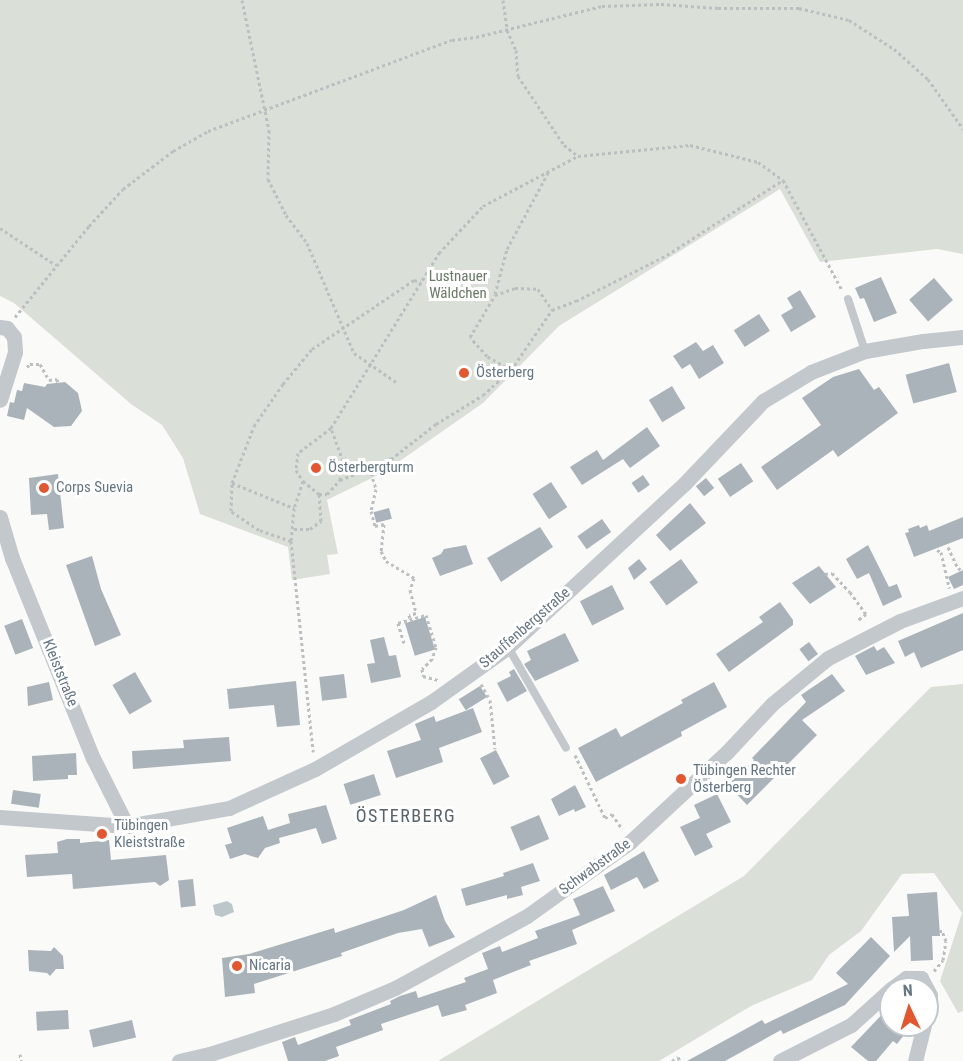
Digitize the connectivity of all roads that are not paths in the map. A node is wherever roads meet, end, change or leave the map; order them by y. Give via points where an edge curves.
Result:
1 (848, 299) road end
2 (4, 327) edge
3 (963, 337) edge
4 (865, 351) junction
5 (0, 400) edge
6 (0, 517) edge
7 (959, 599) edge
8 (507, 647) junction
9 (568, 748) road end
10 (0, 818) edge
11 (127, 825) junction
12 (879, 1000) edge
13 (921, 1037) edge
14 (179, 1061) edge
15 (780, 1061) edge
16 (915, 1061) edge

1 - 4 lane
2 - 5 street via 14,337 15,352
3 - 4 street, Stauffenbergstraße
4 - 8 street, Stauffenbergstraße via 811,372 763,401 685,483
6 - 11 street, Kleiststraße via 12,558 93,758
7 - 14 street, Schwabstraße via 869,634 828,658 772,704 727,752 630,842 527,916 395,988 334,1014
8 - 9 lane
8 - 11 street, Stauffenbergstraße via 431,702 315,769 229,808
10 - 11 street, Stauffenbergstraße
12 - 15 street via 851,1025
13 - 16 street

